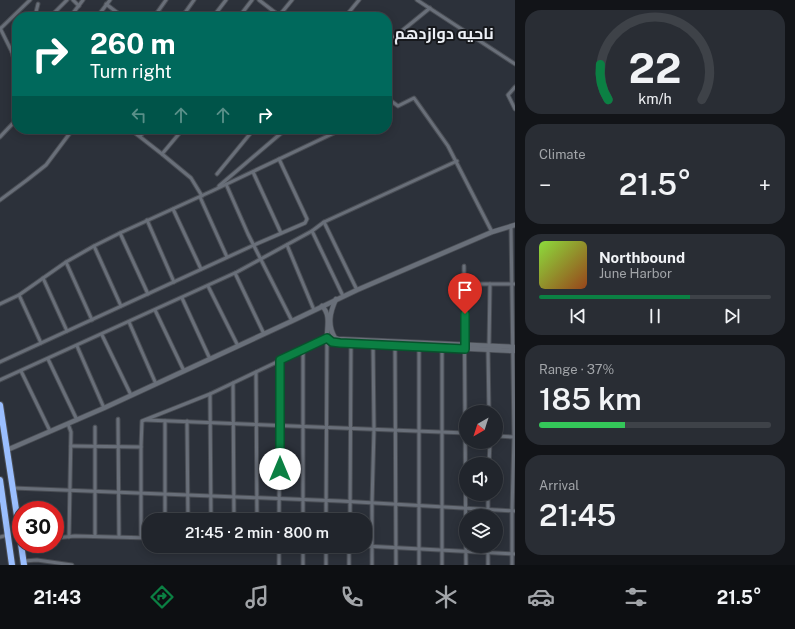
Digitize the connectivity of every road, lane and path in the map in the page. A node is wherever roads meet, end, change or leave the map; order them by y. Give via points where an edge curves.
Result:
1 (30, 0) edge
2 (67, 0) edge
3 (73, 0) edge
4 (83, 0) edge
5 (110, 0) edge
6 (166, 0) edge
7 (194, 0) edge
8 (226, 0) edge
9 (252, 0) edge
10 (259, 0) edge
11 (292, 0) edge
12 (360, 0) edge
13 (419, 0) edge
14 (38, 4) dead end
15 (106, 4) junction
16 (79, 6) junction
17 (430, 8) junction
18 (18, 12) edge
19 (36, 12) edge
20 (55, 12) edge
21 (74, 12) edge
22 (100, 12) edge
23 (116, 12) edge
24 (158, 12) edge
25 (186, 12) edge
26 (217, 12) edge
27 (243, 12) edge
28 (274, 12) edge
29 (284, 12) edge
30 (349, 12) edge
31 (12, 17) edge
32 (0, 29) edge
33 (392, 39) edge
34 (12, 52) edge
35 (515, 64) edge
36 (515, 87) edge
37 (392, 102) edge
38 (515, 109) edge
39 (12, 124) edge
40 (69, 134) edge
41 (137, 134) edge
42 (179, 134) edge
43 (250, 134) edge
44 (280, 134) edge
45 (332, 134) edge
46 (140, 136) joint
47 (0, 137) edge
48 (162, 154) junction
49 (279, 159) junction
50 (457, 161) junction
51 (253, 172) junction
52 (217, 174) dead end
53 (226, 184) junction
54 (212, 191) junction
55 (201, 196) junction
56 (0, 200) edge
57 (173, 209) junction
58 (147, 220) junction
59 (324, 222) junction
60 (513, 226) edge
61 (312, 231) junction
62 (120, 232) junction
63 (492, 232) junction
64 (281, 233) junction
65 (254, 245) junction
66 (287, 245) junction
67 (94, 246) junction
68 (227, 257) junction
69 (260, 259) junction
70 (66, 262) junction
71 (464, 266) dead end
72 (201, 269) junction
73 (235, 273) junction
74 (43, 278) junction
75 (174, 282) junction
76 (464, 284) junction
77 (490, 284) junction
78 (513, 284) edge
79 (208, 286) junction
80 (357, 290) junction
81 (148, 294) junction
82 (19, 296) junction
83 (343, 296) junction
84 (182, 298) junction
85 (336, 300) junction
86 (0, 304) edge
87 (121, 306) junction
88 (322, 306) junction
89 (155, 310) junction
90 (314, 310) junction
91 (92, 320) junction
92 (292, 321) junction
93 (129, 322) junction
94 (67, 331) junction
95 (264, 334) junction
96 (102, 335) junction
97 (327, 338) junction
98 (41, 343) junction
99 (351, 343) junction
100 (373, 344) junction
101 (76, 346) junction
102 (238, 346) junction
103 (395, 346) junction
104 (419, 347) junction
105 (465, 347) junction
106 (489, 348) junction
107 (303, 349) junction
108 (442, 349) junction
109 (514, 349) edge
110 (48, 359) junction
111 (210, 359) junction
112 (280, 360) junction
113 (0, 362) edge
114 (21, 371) junction
115 (184, 371) junction
116 (256, 372) junction
117 (0, 380) edge
118 (233, 383) junction
119 (156, 384) junction
120 (210, 394) junction
121 (131, 395) junction
122 (0, 405) edge
123 (466, 405) edge
124 (489, 405) edge
125 (104, 408) junction
126 (118, 419) dead end
127 (145, 419) junction
128 (77, 420) junction
129 (165, 421) junction
130 (187, 421) junction
131 (210, 422) junction
132 (234, 423) junction
133 (68, 424) junction
134 (257, 424) junction
135 (280, 425) junction
136 (303, 426) junction
137 (326, 426) junction
138 (95, 427) dead end
139 (349, 428) junction
140 (374, 429) junction
141 (396, 430) junction
142 (50, 431) junction
143 (419, 431) junction
144 (442, 432) junction
145 (459, 433) edge
146 (503, 436) edge
147 (514, 437) edge
148 (71, 446) junction
149 (95, 446) junction
150 (118, 447) junction
151 (141, 447) junction
152 (466, 449) edge
153 (7, 450) junction
154 (0, 480) edge
155 (13, 488) junction
156 (70, 491) junction
157 (96, 492) junction
158 (118, 493) junction
159 (141, 494) junction
160 (165, 495) junction
161 (188, 496) junction
162 (210, 497) junction
163 (234, 498) junction
164 (258, 498) junction
165 (279, 499) junction
166 (303, 500) junction
167 (15, 501) edge
168 (326, 501) junction
169 (351, 502) junction
170 (372, 503) junction
171 (395, 504) junction
172 (418, 505) junction
173 (443, 507) junction
174 (465, 508) junction
175 (476, 509) edge
176 (503, 511) edge
177 (513, 511) edge
178 (165, 513) edge
179 (188, 513) edge
180 (211, 513) edge
181 (234, 513) edge
182 (257, 513) edge
183 (279, 513) edge
184 (303, 513) edge
185 (326, 513) edge
186 (350, 513) edge
187 (8, 535) junction
188 (95, 536) junction
189 (119, 536) junction
190 (0, 537) edge
191 (64, 537) edge
192 (69, 537) junction
193 (141, 537) joint
194 (373, 546) junction
195 (396, 547) junction
196 (418, 548) junction
197 (442, 549) junction
198 (459, 550) edge
199 (22, 553) edge
200 (279, 553) edge
201 (303, 553) edge
202 (326, 553) edge
203 (349, 553) edge
204 (466, 553) edge
205 (488, 553) joint
206 (514, 554) edge
207 (23, 563) edge
208 (12, 565) edge
209 (72, 565) edge
210 (279, 565) edge
211 (303, 565) edge
212 (326, 565) edge
213 (349, 565) edge
214 (372, 565) edge
215 (396, 565) edge
216 (418, 565) edge
217 (442, 565) edge
218 (466, 565) edge
219 (488, 565) edge
220 (512, 565) edge

1 - 18 street
2 - 20 street
3 - 16 street
4 - 16 street
5 - 15 street
6 - 24 street
7 - 25 street
8 - 26 street
9 - 27 street
10 - 28 street
11 - 29 street
12 - 30 street
13 - 17 street
14 - 19 street
15 - 22 street
15 - 23 street
16 - 21 street
17 - 33 street
17 - 35 street
31 - 32 street
32 - 34 street
36 - 38 street via 508,94
37 - 50 street via 398,106 414,98
39 - 47 street
40 - 56 street via 46,165
41 - 46 street
42 - 48 street
43 - 52 street
44 - 54 street
45 - 49 street
46 - 48 street
48 - 55 street via 191,178
49 - 51 street
49 - 64 street via 307,219 305,223
50 - 59 street
50 - 63 street
51 - 53 street
51 - 64 street
53 - 54 street
53 - 65 street
54 - 55 street
55 - 57 street
55 - 68 street
57 - 58 street
57 - 72 street
58 - 62 street
58 - 75 street
59 - 61 street
59 - 80 street
60 - 63 street
60 - 78 street
61 - 66 street
61 - 83 street
62 - 67 street
62 - 81 street
63 - 80 street
64 - 65 street
65 - 68 street
65 - 69 street
66 - 69 street
66 - 90 street
67 - 70 street
67 - 87 street
68 - 72 street
69 - 73 street
69 - 92 street
70 - 74 street
70 - 91 street
71 - 76 street
72 - 75 street
73 - 79 street
73 - 95 street
74 - 82 street
74 - 94 street
75 - 81 street
76 - 77 street
76 - 105 street
77 - 78 street
77 - 106 street
78 - 109 street
79 - 84 street
79 - 102 street
80 - 83 street
81 - 87 street
82 - 86 street
82 - 98 street
83 - 85 street
84 - 89 street
84 - 111 street
85 - 88 street
85 - 105 street via 330,315 332,334 336,339
87 - 91 street
88 - 90 street
88 - 97 street via 328,316
89 - 93 street
89 - 115 street
90 - 92 street
91 - 94 street
92 - 95 street
93 - 96 street
93 - 119 street
94 - 98 street
95 - 102 street
96 - 101 street
96 - 121 street
97 - 99 street via 335,343
97 - 107 street
97 - 137 street
98 - 113 street
99 - 100 street
99 - 139 street
100 - 103 street
100 - 140 street
101 - 110 street
101 - 125 street
102 - 111 street
103 - 104 street
103 - 141 street
104 - 108 street
104 - 143 street
105 - 106 street
105 - 108 street
105 - 123 street
106 - 109 street
106 - 124 street
107 - 112 street
107 - 136 street
108 - 144 street
109 - 147 street
110 - 114 street
110 - 128 street
111 - 115 street
112 - 116 street
112 - 135 street
114 - 117 street
114 - 142 street
115 - 119 street
116 - 118 street
116 - 134 street
118 - 120 street
118 - 132 street
119 - 121 street
120 - 127 street
120 - 131 street
121 - 125 street
122 - 153 highway
125 - 128 street
126 - 150 street
127 - 129 street
127 - 151 street via 141,422
128 - 133 street
129 - 130 street
129 - 160 street
130 - 131 street
130 - 161 street
131 - 132 street
131 - 162 street
132 - 134 street
132 - 163 street
133 - 142 street
133 - 148 street
134 - 135 street
134 - 164 street
135 - 136 street
135 - 165 street
136 - 137 street
136 - 166 street
137 - 139 street
137 - 168 street
138 - 149 street
139 - 140 street
139 - 169 street
140 - 141 street
140 - 170 street
141 - 143 street
141 - 171 street
142 - 153 street
143 - 144 street
143 - 172 street
144 - 145 street
144 - 173 street
146 - 147 street
147 - 177 street
148 - 149 street
148 - 156 street
149 - 150 street
149 - 157 street
150 - 151 street
150 - 158 street
151 - 159 street
152 - 174 street
153 - 155 highway
154 - 187 highway
155 - 156 street
155 - 167 highway
156 - 157 street
156 - 192 street
157 - 158 street
157 - 188 street
158 - 159 street
158 - 189 street
159 - 160 street
159 - 193 street
160 - 161 street
160 - 178 street
161 - 162 street
161 - 179 street
162 - 163 street
162 - 180 street
163 - 164 street
163 - 181 street
164 - 165 street
164 - 182 street
165 - 166 street
165 - 183 street
166 - 168 street
166 - 184 street
168 - 169 street
168 - 185 street
169 - 170 street
169 - 186 street
170 - 171 street
170 - 194 street
171 - 172 street
171 - 195 street
172 - 173 street
172 - 196 street
173 - 174 street
173 - 197 street
174 - 175 street
176 - 177 street
177 - 206 street
187 - 190 street
187 - 208 highway
188 - 189 street
188 - 192 street
189 - 193 street
191 - 192 street
194 - 195 street
194 - 214 street
195 - 196 street
195 - 215 street
196 - 197 street
196 - 216 street
197 - 198 street
197 - 217 street
199 - 207 highway
200 - 210 street
201 - 211 street
202 - 212 street
203 - 213 street
204 - 218 street
205 - 206 street
205 - 219 street
206 - 220 street
207 - 209 street via 37,560

